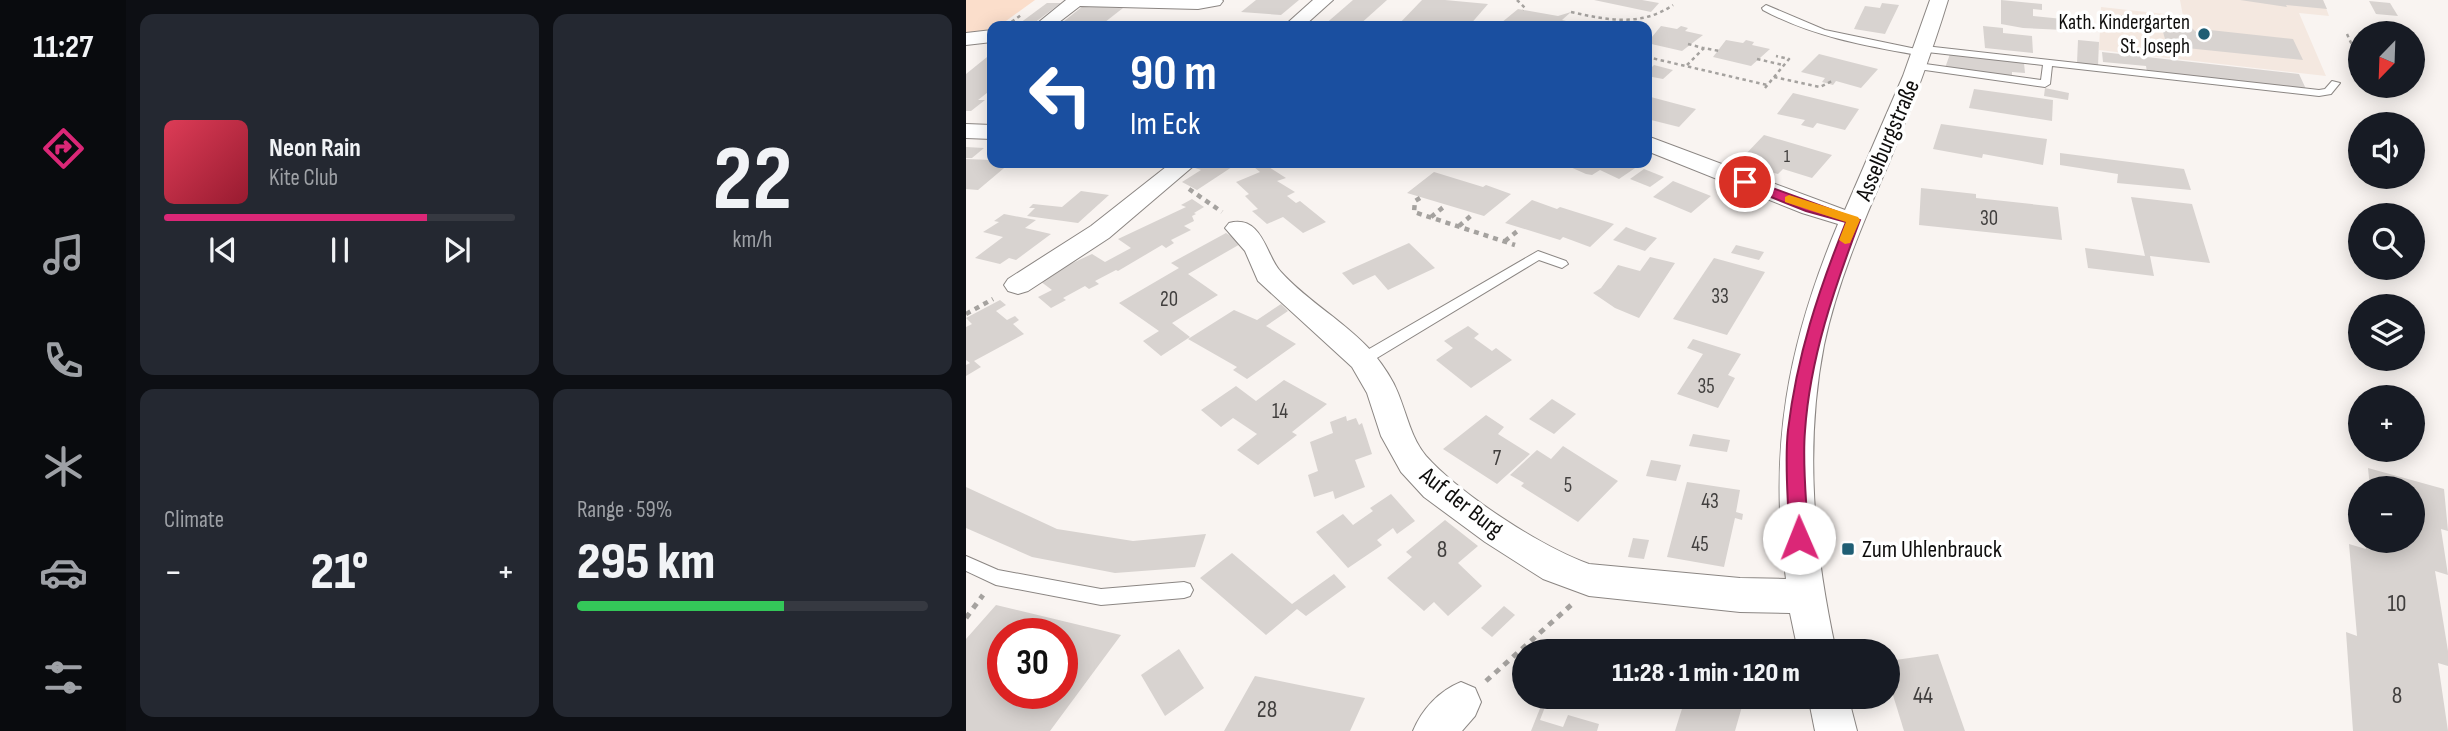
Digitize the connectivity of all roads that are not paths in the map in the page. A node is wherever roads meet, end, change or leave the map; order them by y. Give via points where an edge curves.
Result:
1 (1324, 0) edge
2 (1939, 0) edge
3 (1213, 1) edge
4 (1766, 8) dead end
5 (1050, 21) edge
6 (1299, 21) edge
7 (987, 37) edge
8 (966, 39) edge
9 (1922, 56) junction
10 (2048, 63) junction
11 (2335, 83) dead end
12 (966, 131) edge
13 (987, 132) edge
14 (1652, 145) edge
15 (1179, 168) edge
16 (1853, 220) junction
17 (1238, 228) road end
18 (1562, 264) dead end
19 (1018, 285) dead end
20 (1362, 360) junction
21 (966, 564) edge
22 (1184, 590) dead end
23 (1804, 596) junction
24 (1814, 639) edge
25 (1831, 709) edge
26 (1836, 731) edge

1 - 6 street
2 - 9 street, Asselburgstraße
3 - 5 street via 1076,1
4 - 9 lane via 1796,24
7 - 8 street
9 - 10 lane
9 - 10 lane via 2045,84
9 - 16 street, Asselburgstraße
10 - 11 lane via 2319,93 2328,92
12 - 13 street
14 - 16 street
15 - 19 street via 1100,232
16 - 23 street, Asselburgstraße via 1821,304 1796,432
17 - 20 street, Auf der Burg via 1257,249 1267,275
18 - 20 lane via 1538,255
20 - 23 street, Auf der Burg via 1382,391 1413,463 1436,487 1556,568 1588,580 1751,596
21 - 22 lane via 996,578 1101,597
23 - 24 street, Asselburgstraße
25 - 26 street

